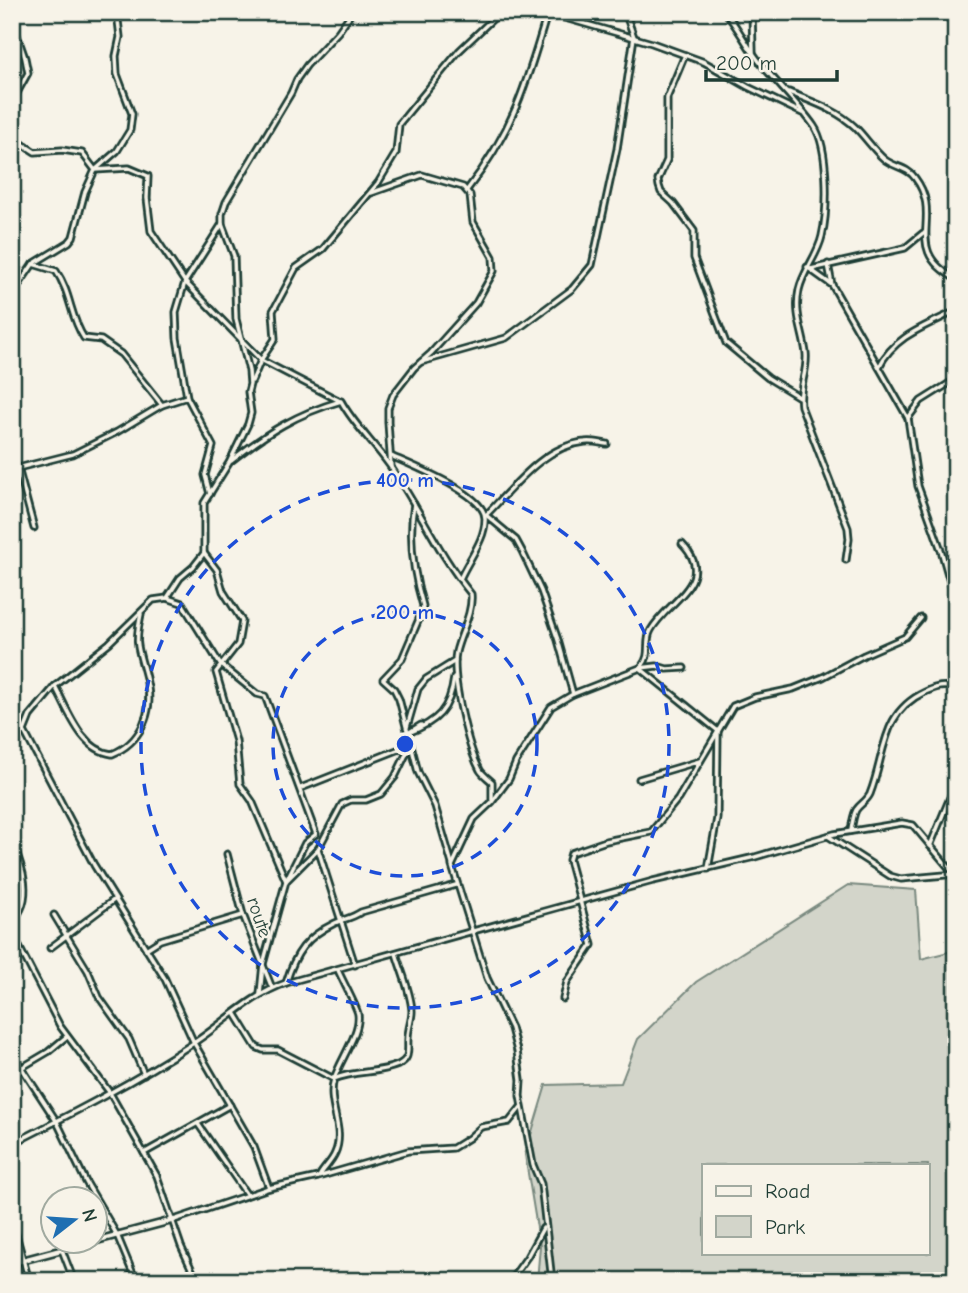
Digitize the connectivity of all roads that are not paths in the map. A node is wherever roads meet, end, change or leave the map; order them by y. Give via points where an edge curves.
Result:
1 (117, 12) edge
2 (352, 12) edge
3 (500, 12) edge
4 (625, 12) edge
5 (725, 12) edge
6 (752, 12) edge
7 (546, 13) edge
8 (12, 22) edge
9 (634, 37) junction
10 (753, 52) junction
11 (685, 55) junction
12 (787, 92) junction
13 (804, 114) junction
14 (12, 116) edge
15 (12, 124) edge
16 (95, 170) junction
17 (466, 191) junction
18 (369, 194) junction
19 (222, 224) junction
20 (925, 232) junction
21 (33, 264) junction
22 (828, 264) junction
23 (809, 268) junction
24 (956, 279) edge
25 (185, 282) junction
26 (832, 285) junction
27 (12, 291) edge
28 (956, 311) edge
29 (242, 341) junction
30 (261, 360) junction
31 (421, 362) junction
32 (879, 367) junction
33 (956, 379) edge
34 (250, 384) junction
35 (187, 397) junction
36 (799, 397) junction
37 (341, 401) junction
38 (162, 405) junction
39 (908, 418) junction
40 (607, 444) dead end
41 (390, 456) junction
42 (12, 462) edge
43 (229, 463) junction
44 (391, 467) junction
45 (18, 468) junction
46 (210, 494) junction
47 (414, 504) junction
48 (486, 515) junction
49 (34, 528) dead end
50 (682, 544) dead end
51 (204, 553) junction
52 (846, 561) dead end
53 (460, 579) junction
54 (956, 594) edge
55 (167, 598) junction
56 (141, 612) junction
57 (921, 618) dead end
58 (455, 661) junction
59 (220, 664) junction
60 (640, 668) junction
61 (684, 668) dead end
62 (454, 672) junction
63 (55, 686) junction
64 (956, 690) edge
65 (573, 694) junction
66 (12, 714) edge
67 (421, 725) dead end
68 (24, 731) junction
69 (407, 731) junction
70 (718, 731) junction
71 (12, 740) edge
72 (411, 744) junction
73 (700, 761) junction
74 (639, 779) dead end
75 (956, 783) edge
76 (301, 788) junction
77 (492, 802) junction
78 (851, 831) junction
79 (828, 836) junction
80 (12, 841) edge
81 (930, 846) junction
82 (318, 849) junction
83 (227, 854) dead end
84 (452, 866) junction
85 (708, 869) junction
86 (956, 872) edge
87 (286, 881) junction
88 (457, 885) junction
89 (116, 899) junction
90 (582, 900) junction
91 (54, 915) dead end
92 (243, 915) junction
93 (12, 921) edge
94 (341, 921) junction
95 (474, 931) junction
96 (12, 933) edge
97 (65, 936) junction
98 (50, 948) dead end
99 (146, 949) junction
100 (396, 953) junction
101 (263, 964) junction
102 (355, 965) junction
103 (338, 970) junction
104 (286, 983) junction
105 (272, 988) junction
106 (260, 994) junction
107 (564, 999) dead end
108 (235, 1013) junction
109 (66, 1037) junction
110 (194, 1043) junction
111 (12, 1053) edge
112 (18, 1063) junction
113 (12, 1065) edge
114 (21, 1068) junction
115 (144, 1074) junction
116 (334, 1079) junction
117 (110, 1093) junction
118 (230, 1105) junction
119 (522, 1106) junction
120 (57, 1122) junction
121 (198, 1124) junction
122 (12, 1144) edge
123 (144, 1153) junction
124 (318, 1177) junction
125 (269, 1188) junction
126 (247, 1195) junction
127 (12, 1220) edge
128 (174, 1220) junction
129 (544, 1226) junction
130 (117, 1235) junction
131 (108, 1237) edge
132 (46, 1254) edge
133 (64, 1254) edge
134 (23, 1260) junction
135 (12, 1263) edge
136 (29, 1281) edge
137 (74, 1281) edge
138 (136, 1281) edge
139 (197, 1281) edge
140 (510, 1281) edge
141 (552, 1281) edge

1 - 16 street via 117,74 132,114 130,130
2 - 19 street via 297,79 226,202
3 - 18 street via 459,51 399,124 393,161
4 - 9 street
5 - 10 street
6 - 10 street
7 - 9 street
7 - 17 street via 512,120
8 - 14 street via 27,73 13,100
9 - 11 street
9 - 31 street via 617,149 592,265 572,289 506,338
10 - 12 street
11 - 13 street
11 - 36 street via 667,98 667,160 659,186 694,231 694,258 726,343
12 - 13 street
12 - 20 street via 828,108 853,125 885,160 915,176 928,212
13 - 23 street via 816,128 825,176 821,240
15 - 16 street via 18,141 35,152 82,153
16 - 21 street via 73,237
16 - 25 street via 129,168 148,176 151,231
17 - 18 street via 422,175
17 - 31 street via 473,222 493,257 494,271 476,303
18 - 30 street via 323,249 296,268 273,311 275,339
19 - 25 street
19 - 29 street via 234,256 236,319
20 - 22 street via 905,248
20 - 24 street via 929,254 943,272
21 - 27 street
21 - 38 street via 57,271 67,286 75,325 84,338 101,340 121,354
22 - 23 street
22 - 26 street
23 - 26 street
23 - 36 street via 797,308 806,354
25 - 29 street
25 - 35 street via 176,312
26 - 32 street
28 - 32 street via 895,343
29 - 30 street
29 - 34 street
30 - 34 street
30 - 37 street
31 - 41 street via 393,395 388,408
32 - 39 street
33 - 39 street via 921,401
34 - 43 street via 251,413
35 - 38 street
35 - 46 street via 213,446 205,475
36 - 52 street via 848,528
37 - 43 street via 287,422
37 - 44 street via 350,419
38 - 45 street via 73,454
39 - 54 street via 918,485
40 - 48 street via 586,442 543,458
41 - 44 street
41 - 48 street via 446,480
42 - 45 street
43 - 46 street
44 - 47 street
45 - 49 street
46 - 51 street via 204,503
47 - 53 street
47 - 69 street via 411,556 422,612 402,659 383,679 399,699
48 - 53 street via 480,543
48 - 65 street via 516,540 522,551 541,591
50 - 60 street via 693,555 694,579 650,632 648,656
51 - 55 street
51 - 59 street via 242,621 239,644
53 - 58 street via 472,598
55 - 56 street via 153,600
55 - 59 street via 182,603
56 - 63 street
56 - 63 street via 137,643 148,704 138,737 112,754 94,748
57 - 70 street via 905,638 823,677 733,706
58 - 62 street
58 - 69 street via 418,689
59 - 76 street via 265,696
59 - 87 street via 216,672 236,741 240,784 252,801
60 - 61 street
60 - 65 street
60 - 70 street
62 - 69 street via 444,712 429,725
62 - 77 street via 471,748 481,772 492,782
63 - 68 street via 30,716
64 - 78 street via 945,685 934,688 900,710 887,730 869,798 855,814
65 - 77 street via 551,707
66 - 68 street
67 - 69 street
68 - 71 street
68 - 89 street
69 - 72 street
70 - 73 street
70 - 85 street via 717,818
72 - 76 street
72 - 82 street via 381,794 342,804
72 - 84 street
73 - 74 street
73 - 90 street via 672,808 651,832 571,853 569,860
75 - 81 street
76 - 87 street via 316,834 304,843
77 - 84 street via 474,819
78 - 79 street
78 - 81 street via 913,824
79 - 85 street
79 - 86 street via 890,876 901,879
80 - 93 street via 26,891
81 - 86 street
82 - 87 street
82 - 94 street
83 - 92 street, route
84 - 88 street
85 - 90 street
87 - 101 street
88 - 94 street
88 - 95 street
89 - 97 street
89 - 99 street
90 - 95 street
90 - 107 street via 592,946 567,982
91 - 97 street
92 - 99 street via 160,940
92 - 101 street, route
94 - 102 street
94 - 104 street via 303,945
95 - 100 street
95 - 119 street via 487,978 511,1028 520,1066
96 - 109 street
97 - 98 street
97 - 115 street via 129,1039
99 - 110 street
100 - 102 street
100 - 116 street via 412,1009 407,1058 399,1065
101 - 105 street, route
101 - 106 street
102 - 103 street
103 - 104 street
103 - 116 street via 358,1014 357,1027
104 - 105 street
105 - 106 street
106 - 108 street
108 - 110 street
108 - 116 street via 256,1047 278,1050
109 - 114 street
109 - 117 street
110 - 115 street
110 - 118 street
111 - 112 street
112 - 113 street
112 - 114 street
114 - 120 street
115 - 117 street
116 - 124 street via 331,1100 338,1124 336,1152
117 - 120 street
117 - 123 street
118 - 121 street
118 - 125 street via 254,1147
119 - 124 street via 509,1122 481,1127 453,1148 408,1150
119 - 129 street via 541,1184
120 - 122 street
120 - 130 street
121 - 123 street
121 - 126 street
123 - 128 street
124 - 125 street
125 - 126 street
126 - 128 street
127 - 134 street
128 - 130 street
128 - 139 street
129 - 140 street
129 - 141 street
130 - 131 street
130 - 138 street
132 - 134 street
133 - 137 street
134 - 135 street
134 - 136 street

